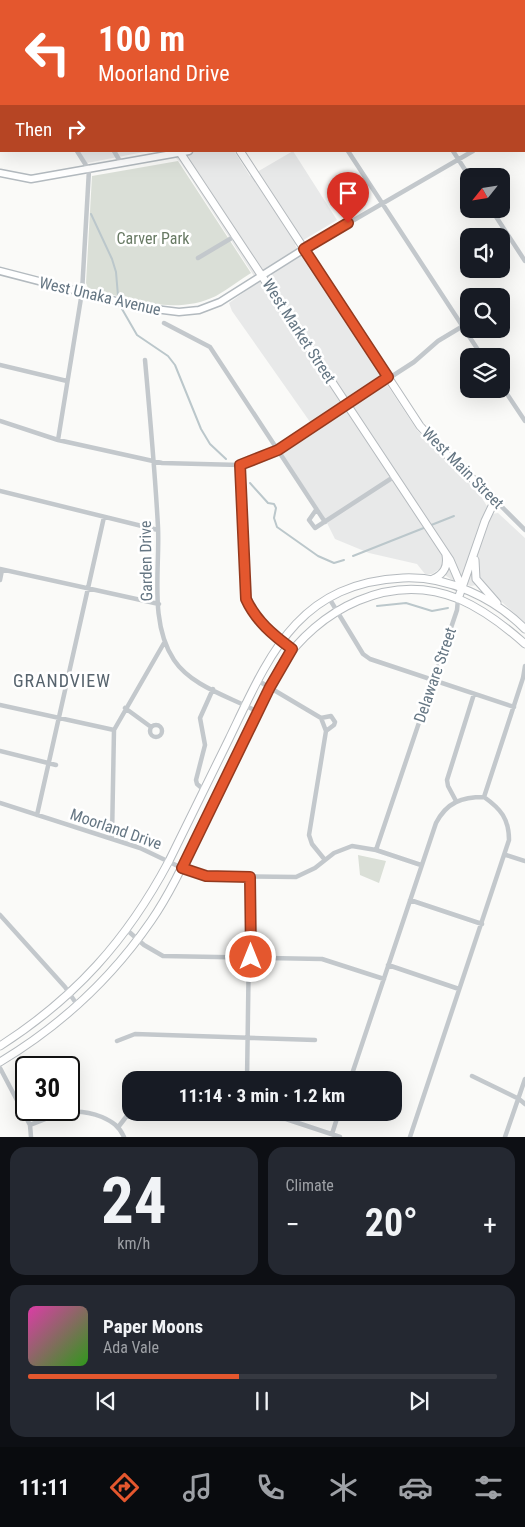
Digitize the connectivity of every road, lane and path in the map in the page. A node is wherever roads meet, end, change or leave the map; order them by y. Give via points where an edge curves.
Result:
1 (77, 152) edge
2 (115, 152) edge
3 (180, 152) edge
4 (241, 152) edge
5 (349, 152) edge
6 (454, 152) edge
7 (471, 152) edge
8 (458, 160) junction
9 (121, 163) junction
10 (464, 168) edge
11 (88, 170) junction
12 (0, 173) edge
13 (382, 204) junction
14 (497, 218) edge
15 (236, 236) junction
16 (304, 249) junction
17 (198, 258) dead end
18 (525, 261) edge
19 (0, 271) edge
20 (262, 276) junction
21 (82, 292) junction
22 (164, 323) dead end
23 (460, 323) edge
24 (460, 327) edge
25 (145, 360) dead end
26 (0, 365) edge
27 (388, 377) junction
28 (67, 381) junction
29 (510, 398) edge
30 (347, 405) junction
31 (0, 421) edge
32 (525, 421) edge
33 (58, 440) junction
34 (278, 450) junction
35 (154, 460) junction
36 (240, 465) junction
37 (394, 476) junction
38 (0, 491) edge
39 (495, 500) junction
40 (316, 510) junction
41 (104, 517) junction
42 (325, 522) junction
43 (158, 530) junction
44 (525, 530) edge
45 (476, 549) junction
46 (446, 554) junction
47 (469, 568) junction
48 (1, 569) edge
49 (456, 569) junction
50 (0, 580) edge
51 (432, 580) junction
52 (89, 588) junction
53 (462, 589) junction
54 (329, 598) junction
55 (458, 599) junction
56 (159, 604) junction
57 (336, 611) junction
58 (504, 611) junction
59 (524, 627) edge
60 (280, 640) junction
61 (164, 643) junction
62 (525, 644) edge
63 (292, 649) junction
64 (525, 666) edge
65 (525, 674) edge
66 (257, 680) junction
67 (433, 680) junction
68 (270, 687) junction
69 (213, 690) junction
70 (474, 694) junction
71 (0, 705) edge
72 (245, 705) junction
73 (514, 707) junction
74 (126, 708) junction
75 (258, 712) junction
76 (321, 718) junction
77 (59, 719) junction
78 (151, 727) dead end
79 (114, 730) junction
80 (326, 731) junction
81 (0, 751) edge
82 (49, 762) junction
83 (56, 765) dead end
84 (204, 790) junction
85 (484, 797) junction
86 (456, 801) junction
87 (0, 803) edge
88 (36, 815) junction
89 (112, 838) junction
90 (376, 850) junction
91 (506, 855) junction
92 (325, 860) junction
93 (169, 861) junction
94 (525, 861) edge
95 (421, 865) junction
96 (182, 868) junction
97 (250, 877) junction
98 (410, 900) junction
99 (0, 915) edge
100 (482, 924) junction
101 (127, 930) junction
102 (137, 940) junction
103 (251, 957) junction
104 (388, 965) junction
105 (384, 979) junction
106 (460, 989) junction
107 (70, 994) junction
108 (78, 1006) junction
109 (248, 1037) junction
110 (315, 1040) dead end
111 (117, 1041) dead end
112 (0, 1046) edge
113 (0, 1062) edge
114 (0, 1068) edge
115 (247, 1071) edge
116 (353, 1071) edge
117 (472, 1076) dead end
118 (525, 1079) edge
119 (519, 1098) junction
120 (525, 1104) edge
121 (123, 1121) edge
122 (292, 1121) edge
123 (336, 1121) edge
124 (30, 1125) junction
125 (119, 1126) junction
126 (332, 1134) junction
127 (31, 1137) edge
128 (124, 1137) edge
129 (340, 1137) edge
130 (410, 1137) edge
131 (505, 1137) edge

1 - 11 street
2 - 9 street
3 - 9 main road
3 - 15 main road, West Market Street
4 - 16 main road, West Main Street
5 - 13 street
6 - 8 street
7 - 8 street
8 - 10 street
8 - 13 street
9 - 11 main road
11 - 12 main road via 30,179
11 - 21 street
13 - 16 street
13 - 23 street
14 - 18 street
15 - 17 street
15 - 20 main road, West Market Street
16 - 20 main road, West Unaka Avenue
16 - 27 main road, West Main Street
19 - 21 main road, West Unaka Avenue
20 - 21 main road, West Unaka Avenue via 220,302 199,310 178,312 140,307
20 - 30 main road, West Market Street
21 - 28 street
22 - 34 street via 210,347
24 - 27 street
25 - 35 street, Garden Drive
26 - 28 street
27 - 30 street
27 - 39 main road, West Main Street via 429,436
28 - 33 street
29 - 32 street
30 - 34 street
30 - 37 main road, West Market Street
31 - 33 street
33 - 35 street
34 - 36 street
34 - 40 street
35 - 36 street
35 - 43 street, Garden Drive
36 - 60 street via 246,599 255,617
37 - 42 street
37 - 46 main road, West Market Street
38 - 41 street
39 - 44 street, West Main Street
39 - 45 main road, Delaware Street
40 - 42 street
40 - 42 street via 309,520 311,525 315,528
41 - 43 street
41 - 52 street
43 - 56 street, Garden Drive
45 - 47 main road, Delaware Street
45 - 58 main road via 476,580
46 - 49 main road, West Market Street
46 - 51 main road via 445,570
47 - 49 main road via 463,573
47 - 53 main road, Delaware Street
48 - 50 street
48 - 52 street
49 - 53 main road, West Market Street
51 - 53 main road
51 - 54 main road via 386,579 362,584
52 - 56 street
52 - 77 street
53 - 55 main road, Delaware Street
53 - 58 main road
54 - 57 street
54 - 60 main road via 302,617
55 - 57 main road via 434,592 397,591 379,593
55 - 62 main road via 506,626
55 - 67 street, Delaware Street via 458,608
56 - 61 street, Garden Drive
57 - 63 main road via 306,633
57 - 67 street via 363,654 370,659
58 - 59 main road
60 - 63 street
60 - 66 main road
61 - 69 street, Garden Drive via 186,673
61 - 74 street
63 - 68 main road
64 - 65 street
65 - 73 street
66 - 68 street
66 - 72 main road
67 - 70 street
67 - 90 street, Delaware Street
68 - 75 main road
68 - 76 street
69 - 72 street, Garden Drive
69 - 84 street via 200,718 205,745 196,780
70 - 73 street
70 - 86 street via 447,780
71 - 77 street
72 - 75 street, Garden Drive
72 - 84 main road
73 - 85 street
74 - 78 street
74 - 79 street
75 - 96 main road
76 - 80 street
76 - 80 street via 331,716 335,722
77 - 79 street
77 - 82 street
79 - 89 street
80 - 92 street via 309,835
81 - 82 street
82 - 83 street
82 - 88 street
84 - 93 main road
85 - 86 street
85 - 91 street via 506,817 509,840
86 - 95 street via 441,813
87 - 88 street, Moorland Drive
88 - 89 street, Moorland Drive
89 - 93 street, Moorland Drive
90 - 92 street, Moorland Drive via 352,846
90 - 95 street, Moorland Drive
91 - 94 street
91 - 100 street
92 - 97 street, Moorland Drive via 296,877
93 - 96 street, Moorland Drive
93 - 101 main road
95 - 98 street
96 - 97 street, Moorland Drive via 206,876
96 - 102 main road
97 - 103 street
98 - 100 street
98 - 104 street
99 - 107 street
100 - 106 street
101 - 102 street
101 - 107 main road
102 - 103 street via 163,956
102 - 108 main road
103 - 105 street via 322,959
103 - 109 street
104 - 105 street
104 - 106 street
105 - 116 street
106 - 130 street
107 - 108 street
107 - 112 main road
108 - 113 main road via 48,1031
109 - 110 street
109 - 111 street via 135,1034
109 - 115 street
114 - 124 street
117 - 119 street
118 - 119 street
119 - 120 street
119 - 131 street
121 - 125 street
122 - 126 street
123 - 126 street
124 - 125 street via 63,1112 78,1110
124 - 127 street
125 - 128 street
126 - 129 street

